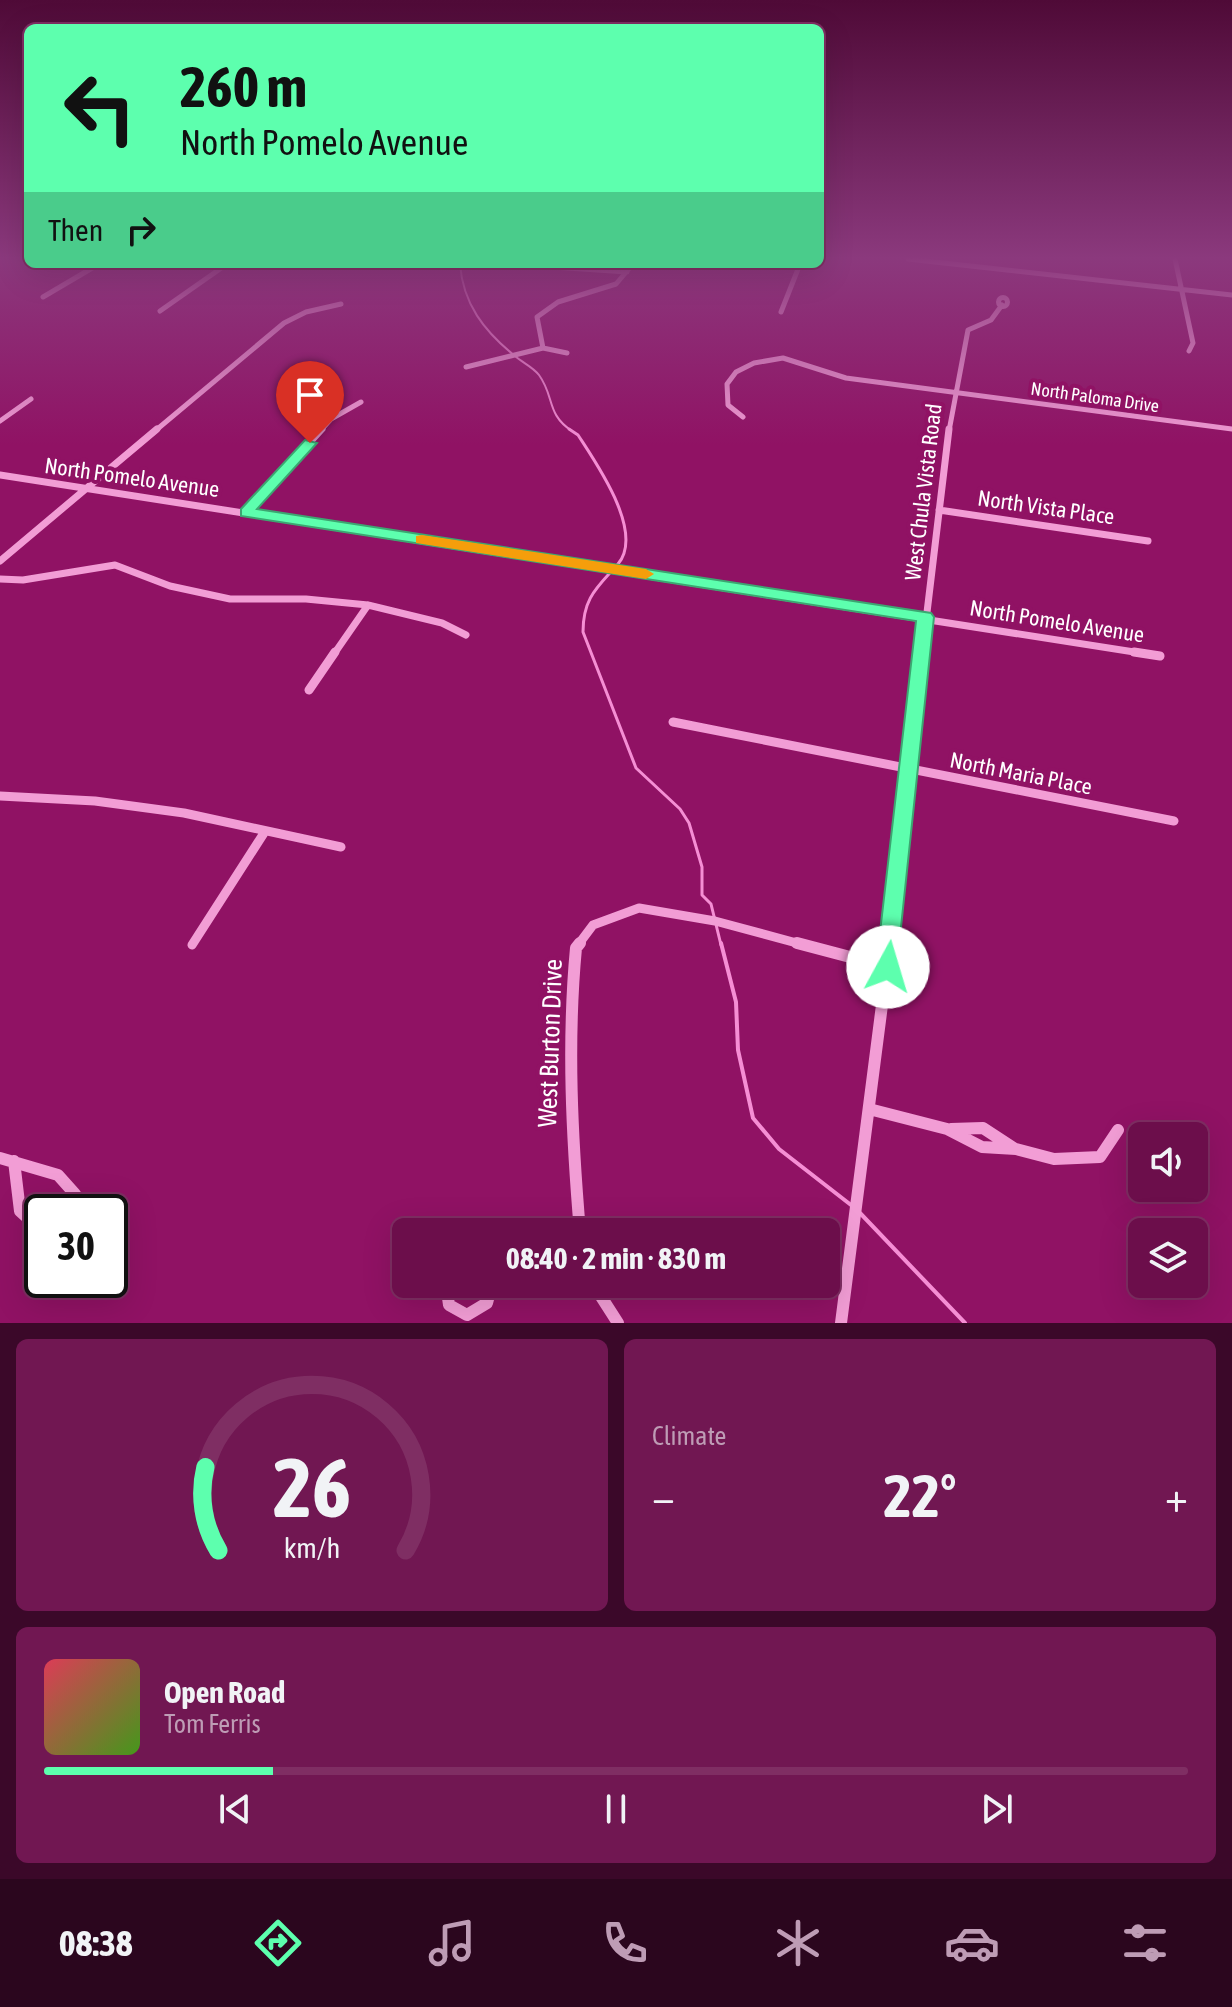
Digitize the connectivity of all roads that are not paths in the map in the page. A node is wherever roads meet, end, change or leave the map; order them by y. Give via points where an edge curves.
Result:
1 (289, 321) edge
2 (538, 321) edge
3 (989, 321) edge
4 (1188, 321) edge
5 (543, 348) junction
6 (1189, 351) dead end
7 (567, 353) dead end
8 (466, 367) dead end
9 (954, 393) junction
10 (31, 399) dead end
11 (361, 402) dead end
12 (743, 417) dead end
13 (0, 421) edge
14 (1232, 429) edge
15 (0, 475) edge
16 (84, 489) junction
17 (939, 510) junction
18 (246, 512) junction
19 (1148, 541) dead end
20 (0, 561) edge
21 (0, 579) edge
22 (368, 605) junction
23 (925, 617) junction
24 (466, 635) dead end
25 (1160, 656) dead end
26 (309, 690) dead end
27 (673, 722) dead end
28 (910, 770) junction
29 (0, 796) edge
30 (1174, 821) dead end
31 (264, 833) junction
32 (341, 847) dead end
33 (192, 945) dead end
34 (888, 967) junction
35 (869, 1109) junction
36 (1118, 1130) dead end
37 (0, 1158) edge
38 (14, 1161) junction
39 (75, 1194) edge
40 (24, 1217) edge
41 (579, 1218) edge
42 (447, 1298) edge
43 (488, 1298) edge
44 (602, 1298) edge
45 (618, 1323) edge
46 (841, 1323) edge

1 - 16 street
2 - 5 street
3 - 9 street, West Chula Vista Road via 968,330
4 - 6 street via 1193,343
5 - 7 street
5 - 8 street
9 - 12 street, North Paloma Drive via 846,378 813,370 787,356 754,363 727,384 728,405
9 - 14 street, North Paloma Drive
9 - 17 street, West Chula Vista Road
10 - 13 street
11 - 18 street via 331,419
15 - 16 street, North Pomelo Avenue
16 - 18 street, North Pomelo Avenue
16 - 20 street
17 - 19 street, North Vista Place
17 - 23 street, West Chula Vista Road
18 - 23 street, North Pomelo Avenue
21 - 22 street via 115,565 170,586 230,599
22 - 24 street via 442,623
22 - 26 street
23 - 25 street, North Pomelo Avenue
23 - 28 street, West Chula Vista Road
27 - 28 street, North Maria Place
28 - 30 street, North Maria Place
28 - 34 street, West Chula Vista Road
29 - 31 street via 184,813
31 - 32 street
31 - 33 street
34 - 35 street, West Chula Vista Road
34 - 41 street, West Burton Drive via 715,921 639,908 593,925 576,948 572,989 571,1129
35 - 36 street via 947,1129 982,1147 1054,1159 1100,1157
35 - 46 street, West Chula Vista Road
37 - 38 street
38 - 39 street via 58,1175
38 - 40 street via 18,1209
42 - 43 street via 453,1311 467,1315
44 - 45 street

